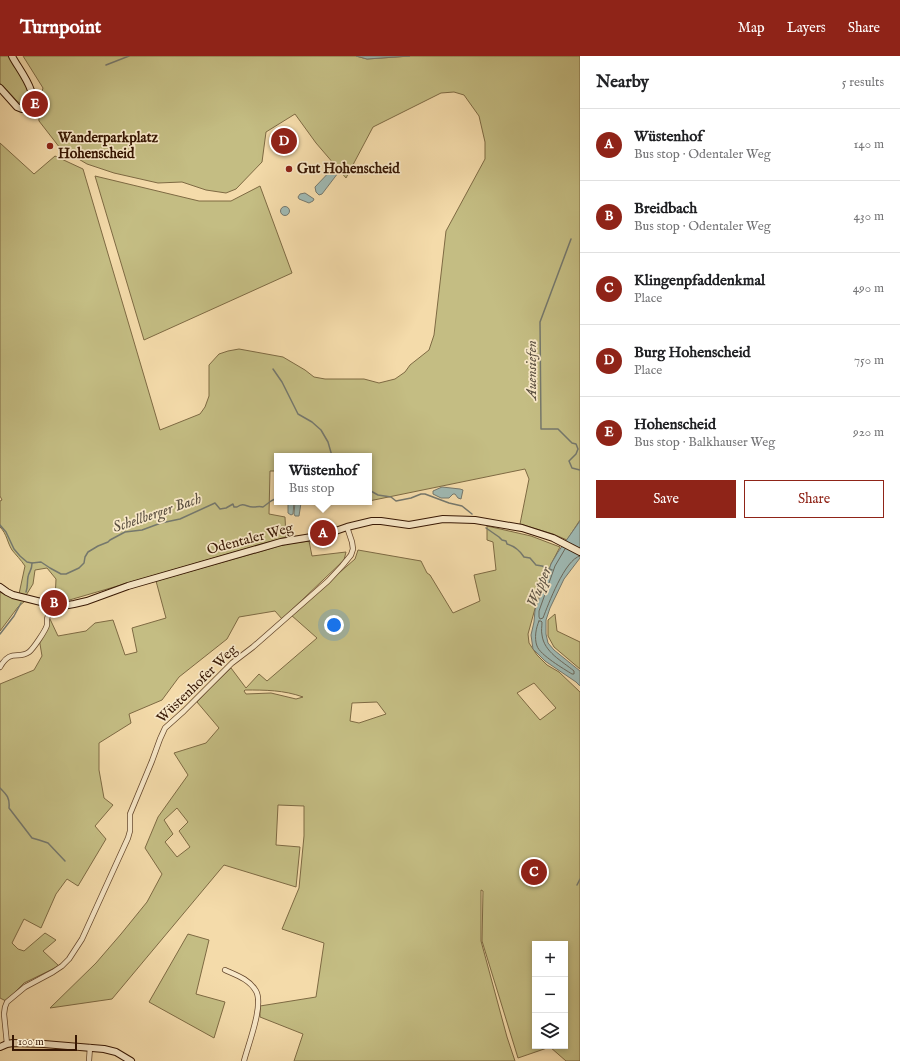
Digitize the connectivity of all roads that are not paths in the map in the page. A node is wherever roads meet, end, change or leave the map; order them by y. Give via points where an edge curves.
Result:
1 (12, 56) edge
2 (0, 88) edge
3 (347, 527) junction
4 (580, 552) edge
5 (0, 587) edge
6 (55, 605) junction
7 (0, 667) edge
8 (225, 970) dead end
9 (7, 1044) junction
10 (0, 1047) edge
11 (90, 1047) junction
12 (89, 1061) edge
13 (131, 1061) edge
14 (244, 1061) edge

1 - 2 main road via 31,90 31,105 26,109 19,108
3 - 4 main road, Odentaler Weg via 372,521 409,525 438,520 475,520 522,528 559,541
3 - 6 main road, Odentaler Weg via 324,535 281,542 128,586 87,601
3 - 9 street, Wüstenhofer Weg via 353,549 342,566 294,611 232,663 165,728 130,814 128,838 82,939 62,966 27,985 7,1002 4,1014
5 - 6 main road, Odentaler Weg via 22,598
6 - 7 street via 48,614 45,630 33,649 26,654 9,657
8 - 14 street via 244,978 257,992 257,1018
9 - 10 main road
9 - 11 main road
11 - 12 street
11 - 13 main road via 111,1050

